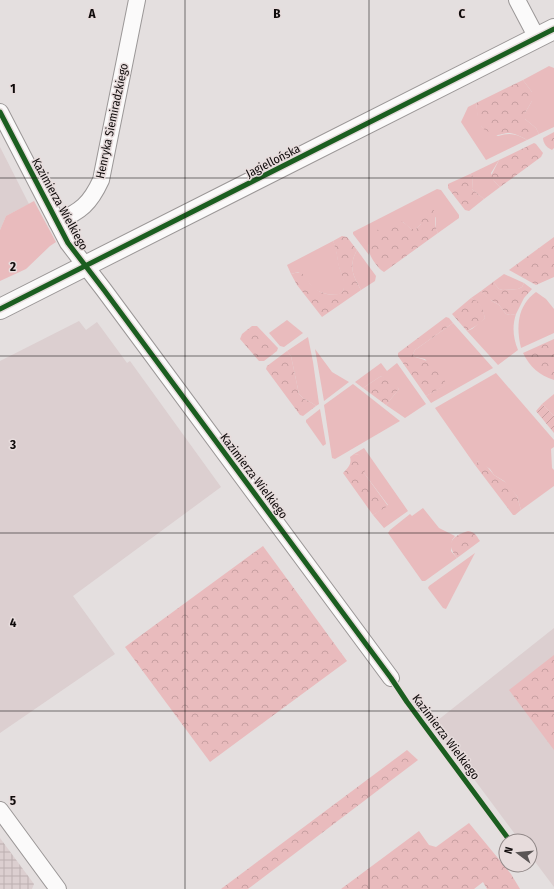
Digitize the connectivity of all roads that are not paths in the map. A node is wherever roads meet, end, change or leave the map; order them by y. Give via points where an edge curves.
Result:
1 (137, 0) edge
2 (517, 0) edge
3 (545, 34) edge
4 (0, 112) edge
5 (57, 222) junction
6 (85, 266) junction
7 (0, 309) edge
8 (391, 678) dead end
9 (0, 810) edge
10 (50, 886) edge

1 - 5 street, Henryka Siemiradzkiego via 101,180 95,192 74,215
2 - 3 street
3 - 6 street, Jagiellońska
4 - 5 street, Kazimierza Wielkiego
5 - 6 street, Kazimierza Wielkiego
6 - 7 street, Jagiellońska
6 - 8 street, Kazimierza Wielkiego
9 - 10 street

